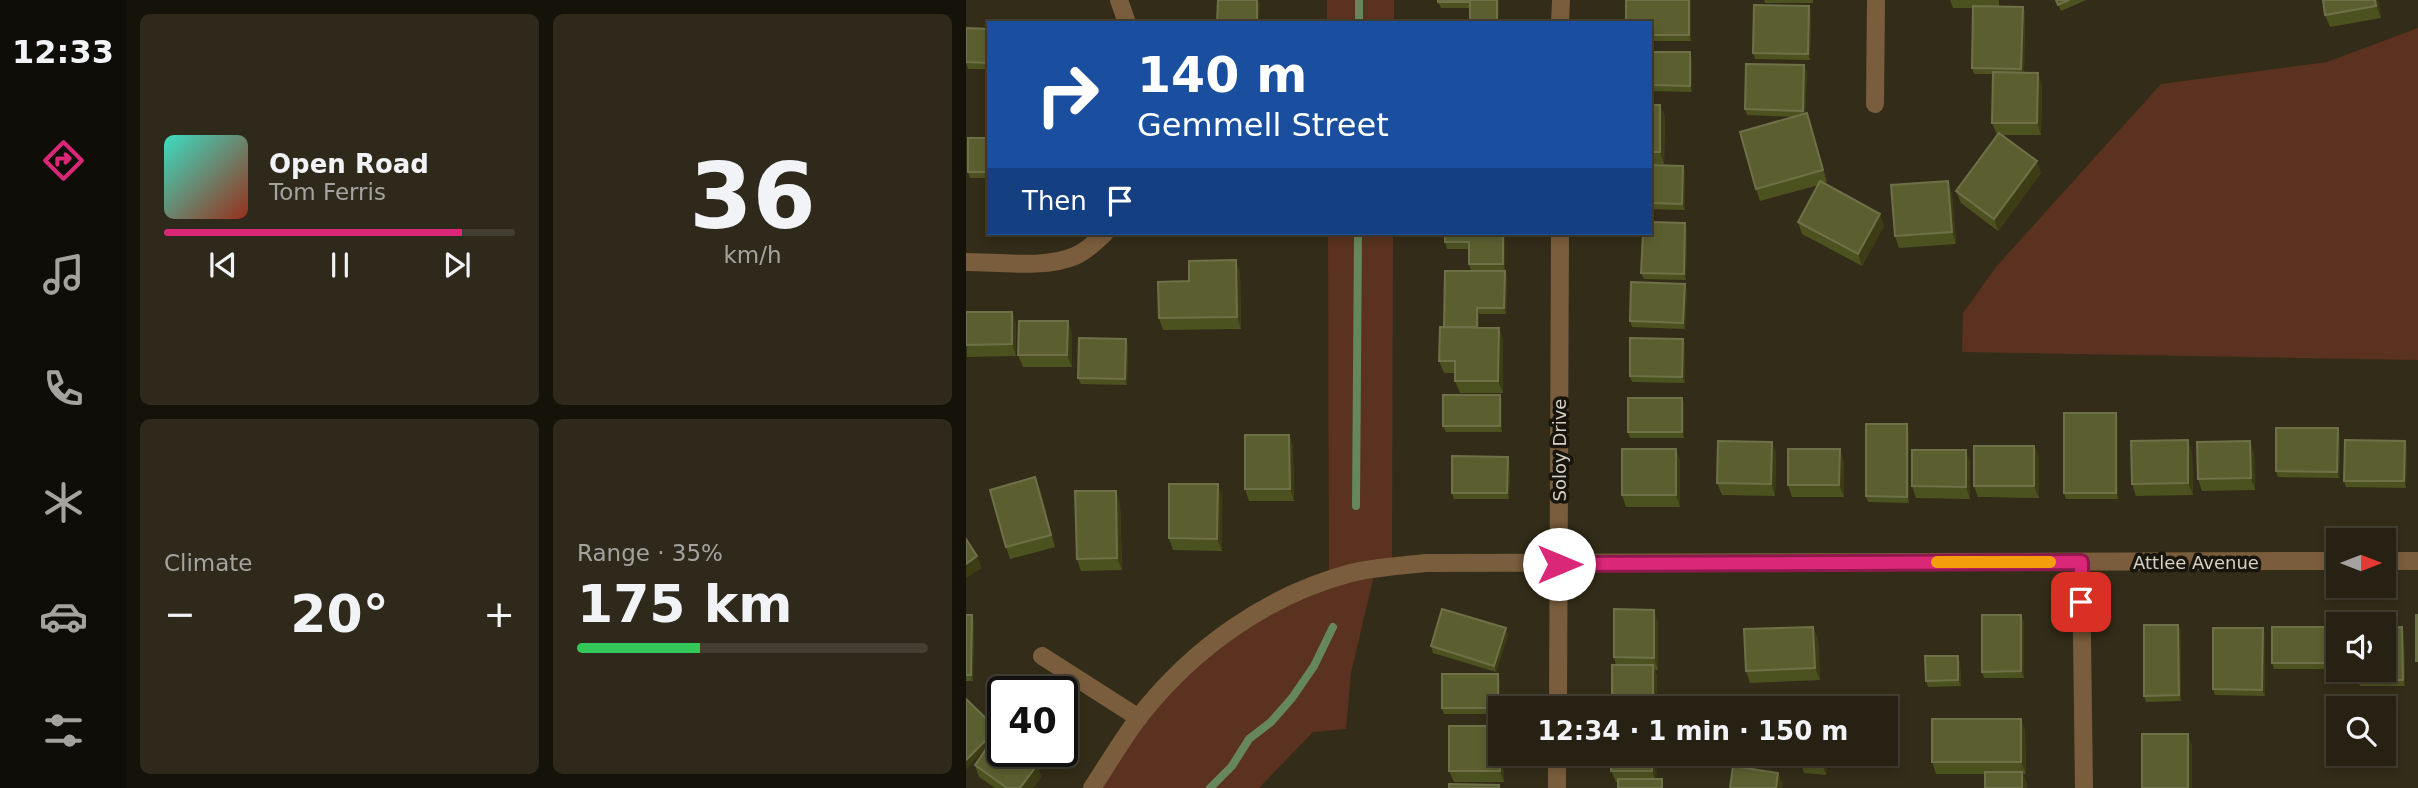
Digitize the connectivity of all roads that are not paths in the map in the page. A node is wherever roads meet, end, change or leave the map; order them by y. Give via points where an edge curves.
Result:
1 (1119, 0) edge
2 (1560, 0) edge
3 (1876, 0) edge
4 (1126, 21) edge
5 (1560, 21) edge
6 (1875, 104) dead end
7 (1103, 235) edge
8 (1560, 235) edge
9 (966, 262) edge
10 (2326, 561) edge
11 (2396, 561) edge
12 (2418, 561) edge
13 (2081, 562) junction
14 (1559, 564) junction
15 (1042, 656) dead end
16 (1558, 696) edge
17 (1139, 718) junction
18 (1557, 766) edge
19 (1092, 788) edge
20 (1557, 788) edge
21 (2084, 788) edge

1 - 4 street
2 - 5 street
3 - 6 street
7 - 9 street via 1074,257 1049,262
8 - 14 street, Soloy Drive
10 - 13 street, Attlee Avenue
11 - 12 street
13 - 14 street, Attlee Avenue
13 - 21 street
14 - 16 street, Soloy Drive
14 - 17 street, Attlee Avenue via 1425,563 1351,573 1318,585 1220,637 1165,687
15 - 17 street
17 - 19 street, Attlee Avenue
18 - 20 street

